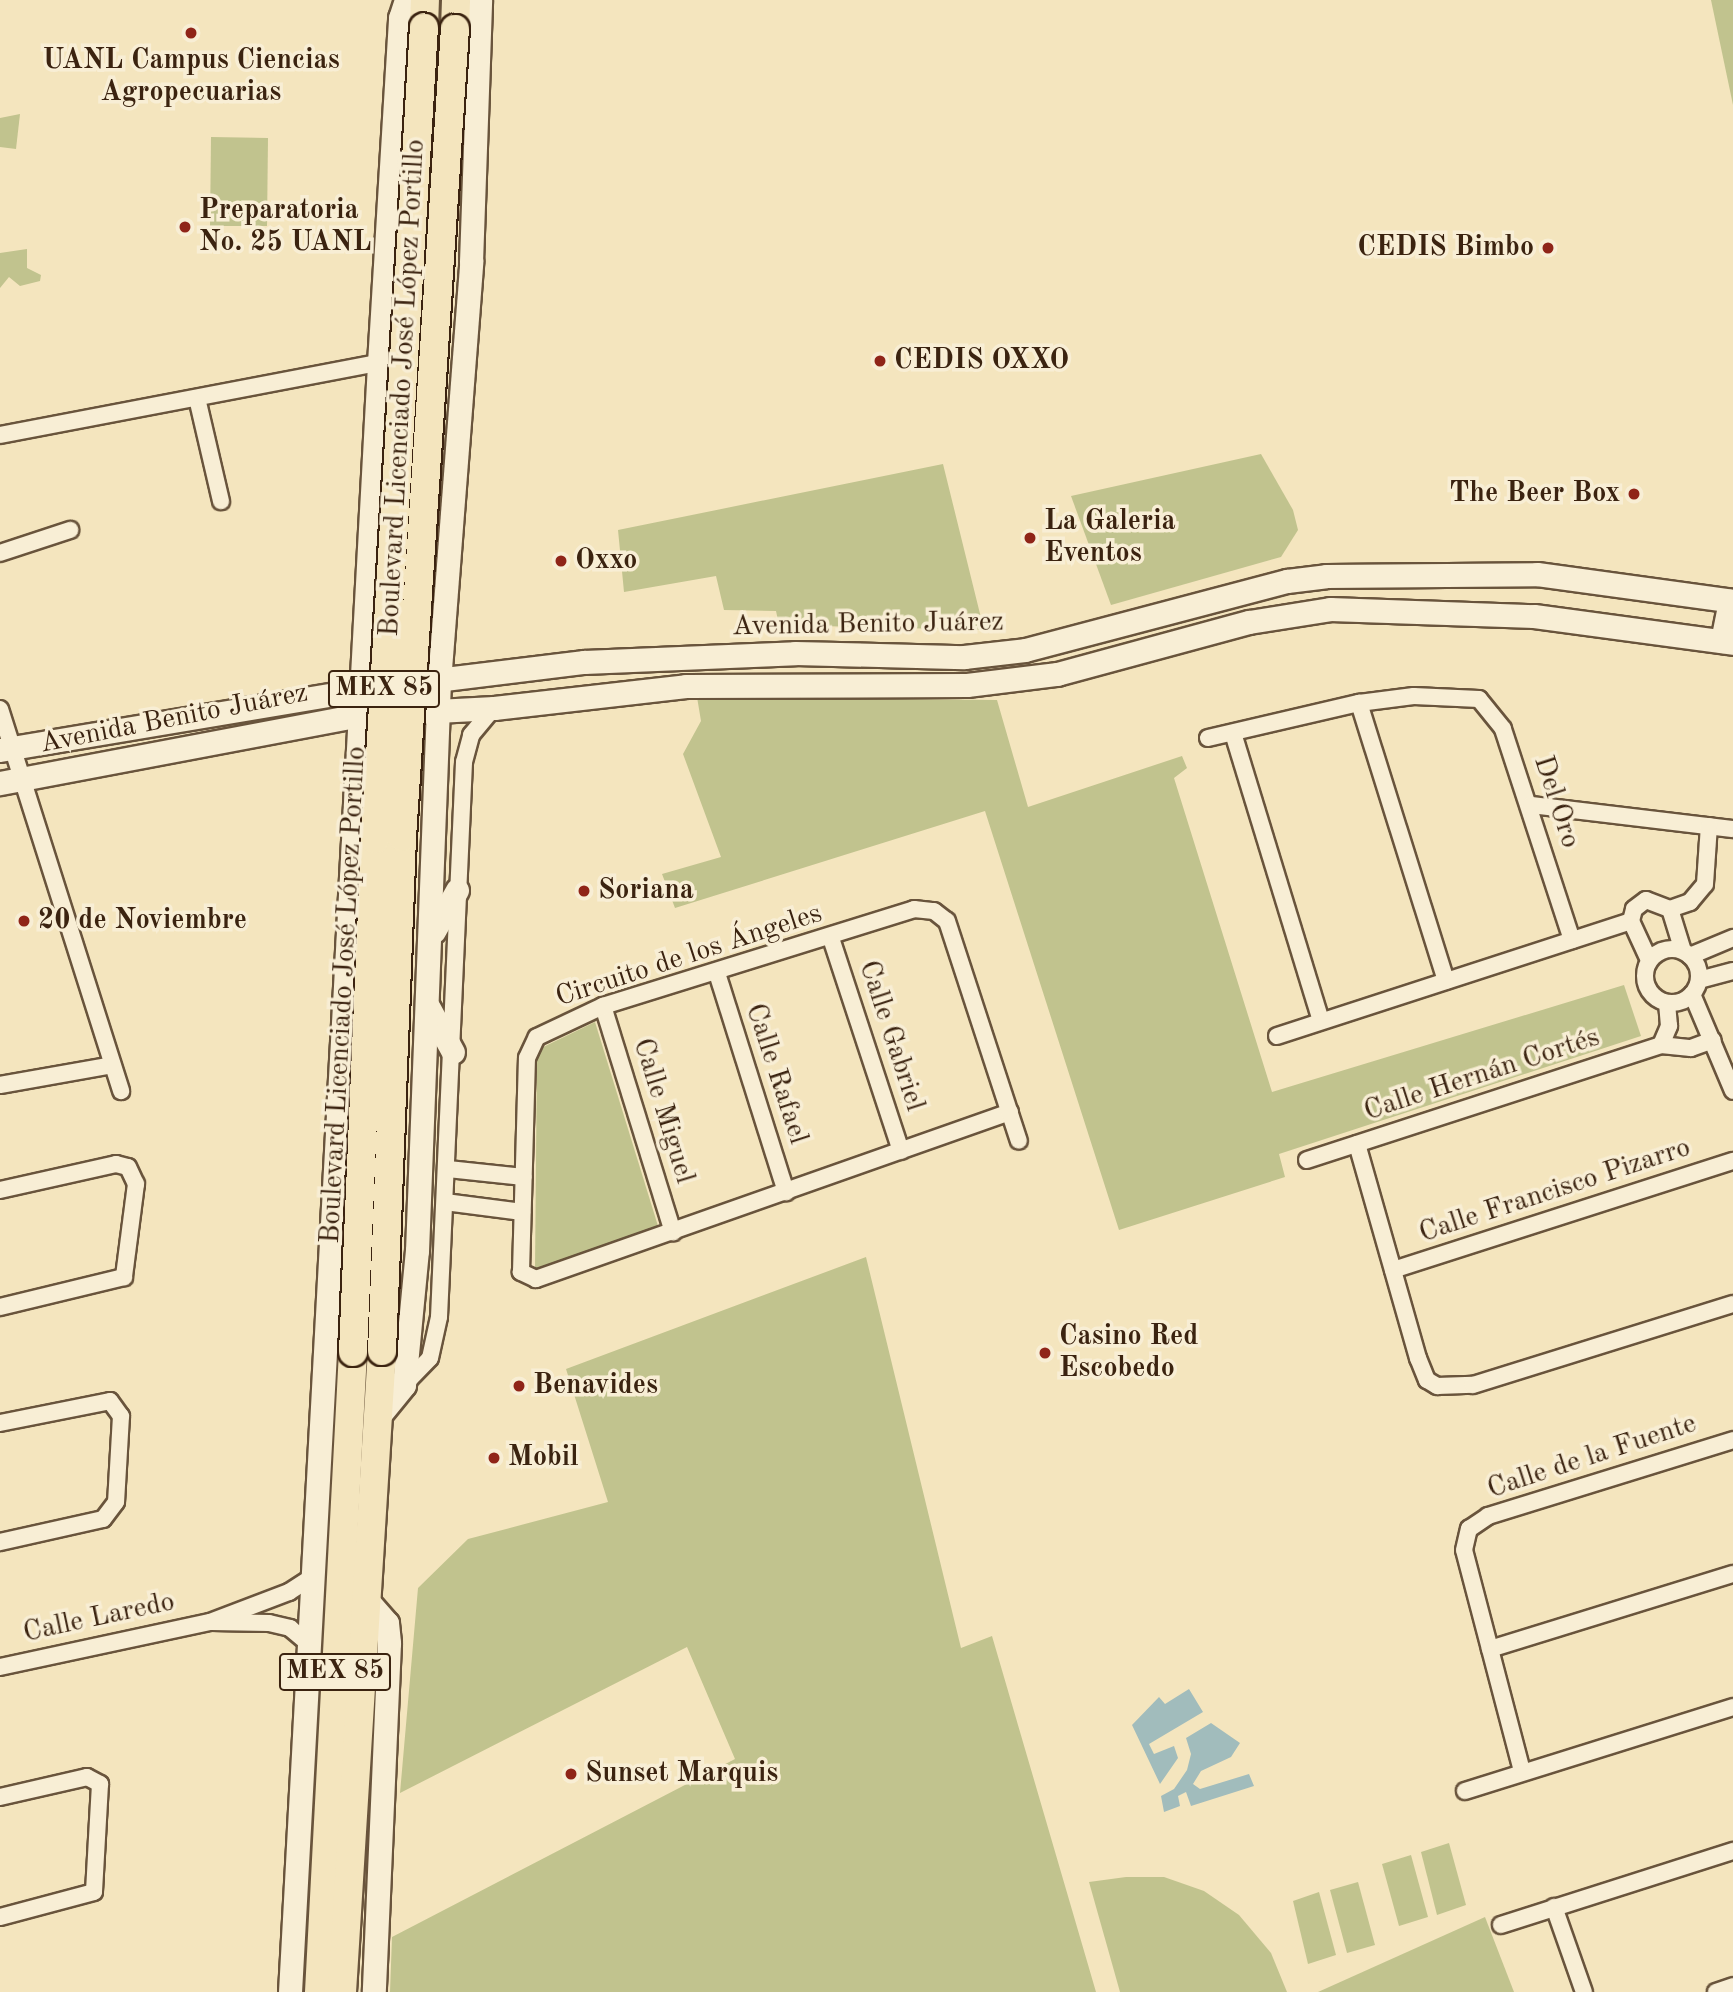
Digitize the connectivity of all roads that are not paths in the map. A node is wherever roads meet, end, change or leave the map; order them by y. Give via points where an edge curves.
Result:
1 (406, 0) edge
2 (456, 0) edge
3 (480, 0) edge
4 (425, 13) edge
5 (379, 363) junction
6 (197, 398) junction
7 (0, 435) edge
8 (221, 501) dead end
9 (70, 530) dead end
10 (0, 553) edge
11 (1326, 576) junction
12 (1731, 601) edge
13 (1330, 609) junction
14 (444, 633) junction
15 (364, 636) junction
16 (1728, 642) edge
17 (727, 659) junction
18 (656, 660) junction
19 (584, 662) junction
20 (496, 674) junction
21 (439, 682) junction
22 (685, 686) junction
23 (363, 689) junction
24 (571, 698) junction
25 (1359, 703) junction
26 (494, 708) junction
27 (0, 709) edge
28 (439, 712) junction
29 (360, 715) junction
30 (1233, 733) junction
31 (1208, 738) dead end
32 (7, 749) edge
33 (23, 779) junction
34 (0, 783) edge
35 (1531, 805) junction
36 (1709, 826) junction
37 (354, 828) junction
38 (435, 828) junction
39 (1733, 829) edge
40 (457, 890) junction
41 (1670, 909) junction
42 (1631, 921) junction
43 (433, 933) junction
44 (831, 938) junction
45 (1733, 938) edge
46 (1572, 940) junction
47 (1686, 953) junction
48 (1649, 960) junction
49 (1733, 971) edge
50 (717, 973) junction
51 (1446, 981) junction
52 (1695, 987) junction
53 (1667, 1003) junction
54 (603, 1006) junction
55 (429, 1008) junction
56 (1321, 1020) junction
57 (1277, 1036) dead end
58 (1713, 1040) junction
59 (1661, 1045) junction
60 (453, 1052) junction
61 (112, 1065) junction
62 (0, 1085) edge
63 (121, 1091) dead end
64 (1733, 1091) edge
65 (1010, 1112) junction
66 (1019, 1141) dead end
67 (1357, 1144) junction
68 (901, 1151) junction
69 (1307, 1160) dead end
70 (1733, 1161) edge
71 (447, 1169) junction
72 (524, 1177) junction
73 (0, 1190) edge
74 (786, 1192) junction
75 (445, 1202) junction
76 (522, 1212) junction
77 (673, 1232) junction
78 (1393, 1270) junction
79 (1733, 1304) edge
80 (0, 1307) edge
81 (404, 1385) junction
82 (378, 1417) junction
83 (0, 1423) edge
84 (1733, 1440) edge
85 (0, 1542) edge
86 (1733, 1574) edge
87 (314, 1576) junction
88 (366, 1599) junction
89 (210, 1622) junction
90 (309, 1643) junction
91 (1490, 1649) junction
92 (0, 1667) edge
93 (1733, 1707) edge
94 (1522, 1771) junction
95 (1465, 1791) dead end
96 (0, 1797) edge
97 (1733, 1850) edge
98 (1554, 1907) junction
99 (0, 1917) edge
100 (1501, 1925) dead end
101 (1733, 1986) edge
102 (290, 1992) edge
103 (319, 1992) edge
104 (342, 1992) edge
105 (374, 1992) edge
106 (1584, 1992) edge
107 (1716, 1992) edge

1 - 5 street, Boulevard Licenciado José López Portillo via 400,18
2 - 82 highway, Boulevard Licenciado José López Portillo / MEX 85, bridge via 402,838
3 - 14 street, Boulevard Licenciado José López Portillo via 471,262
4 - 103 highway, Boulevard Licenciado José López Portillo / MEX 85, bridge via 375,839
5 - 6 street
5 - 15 street, Boulevard Licenciado José López Portillo
6 - 7 street
6 - 8 street
9 - 10 street
11 - 12 street, Avenida Benito Juárez via 1537,574
11 - 13 street
11 - 17 street, Avenida Benito Juárez via 1287,581 1025,650 964,657 795,653
12 - 16 street
13 - 16 street, Avenida Benito Juárez via 1534,615
13 - 22 street, Avenida Benito Juárez via 1249,622 1057,674 967,685
14 - 15 street via 429,654 405,663 380,656
14 - 20 street via 457,659
14 - 21 street, Boulevard Licenciado José López Portillo
15 - 23 street, Boulevard Licenciado José López Portillo
17 - 18 street, Avenida Benito Juárez
17 - 22 street
18 - 19 street, Avenida Benito Juárez
18 - 22 street
19 - 20 street, Avenida Benito Juárez
19 - 24 street
20 - 21 street, Avenida Benito Juárez
21 - 23 street, Avenida Benito Juárez
21 - 28 street, Boulevard Licenciado José López Portillo
22 - 24 street, Avenida Benito Juárez
23 - 29 street, Boulevard Licenciado José López Portillo
23 - 32 street, Avenida Benito Juárez
24 - 26 street, Avenida Benito Juárez
25 - 30 street
25 - 35 street, Del Oro via 1469,697 1494,713
25 - 51 street
26 - 28 street, Avenida Benito Juárez
26 - 40 street via 467,746
27 - 32 street
28 - 29 street, Avenida Benito Juárez
28 - 38 street, Boulevard Licenciado José López Portillo
29 - 33 street, Avenida Benito Juárez
29 - 37 street, Boulevard Licenciado José López Portillo
30 - 31 street
30 - 56 street
32 - 33 street
33 - 34 street, Avenida Benito Juárez
33 - 61 street
35 - 36 street
35 - 46 street, Del Oro
36 - 39 street
36 - 41 street via 1704,884 1696,899
37 - 38 street via 364,815 396,803 427,815
37 - 87 street, Boulevard Licenciado José López Portillo
38 - 43 street, Boulevard Licenciado José López Portillo
40 - 43 street
40 - 60 street
41 - 42 street via 1646,900 1634,909
41 - 47 street
42 - 46 street
42 - 48 street
43 - 55 street, Boulevard Licenciado José López Portillo
44 - 50 street, Circuito de los Ángeles
44 - 65 street, Circuito de los Ángeles via 914,909 934,911 947,921
44 - 68 street, Calle Gabriel
45 - 47 street
46 - 51 street
47 - 48 street via 1665,950
47 - 52 street
48 - 53 street via 1646,986
49 - 52 street
50 - 54 street, Circuito de los Ángeles
50 - 74 street, Calle Rafael
51 - 56 street
52 - 53 street
52 - 58 street
53 - 59 street via 1669,1026
54 - 72 street, Circuito de los Ángeles via 550,1028 531,1047
54 - 77 street, Calle Miguel
55 - 60 street
55 - 81 street, Boulevard Licenciado José López Portillo via 417,1251
56 - 57 street
58 - 59 street, Calle Hernán Cortés via 1691,1048
58 - 64 street
59 - 67 street, Calle Hernán Cortés
60 - 71 street
61 - 62 street
61 - 63 street
65 - 66 street, Circuito de los Ángeles
65 - 68 street, Circuito de los Ángeles
67 - 69 street
67 - 78 street, Calle Hernán Cortés
68 - 74 street, Circuito de los Ángeles
70 - 78 street, Calle Francisco Pizarro
71 - 72 street
71 - 75 street
72 - 76 street, Circuito de los Ángeles
73 - 80 street via 116,1164 128,1167 136,1185 124,1277
74 - 77 street, Circuito de los Ángeles
75 - 76 street
75 - 81 street via 434,1345 422,1369
76 - 77 street, Circuito de los Ángeles via 520,1266 529,1279
78 - 79 street, Calle Hernán Cortés via 1418,1358 1427,1380 1437,1386 1473,1385
81 - 82 street
82 - 88 highway, Boulevard Licenciado José López Portillo / MEX 85
83 - 85 street via 115,1402 121,1416 117,1489 103,1519
84 - 91 street, Calle de la Fuente via 1532,1501 1475,1524 1464,1538 1464,1550
86 - 91 street
87 - 89 street, Calle Laredo via 289,1592
87 - 90 street, Boulevard Licenciado José López Portillo
88 - 104 highway, Boulevard Licenciado José López Portillo / MEX 85
88 - 105 street via 387,1623 390,1643
89 - 90 street, Calle Laredo via 269,1623 290,1628
89 - 92 street, Calle Laredo
90 - 102 street, Boulevard Licenciado José López Portillo
91 - 94 street, Calle de la Fuente
93 - 94 street
94 - 95 street
96 - 99 street via 97,1779 96,1887 90,1895
97 - 98 street
98 - 100 street
98 - 106 street
101 - 107 street

